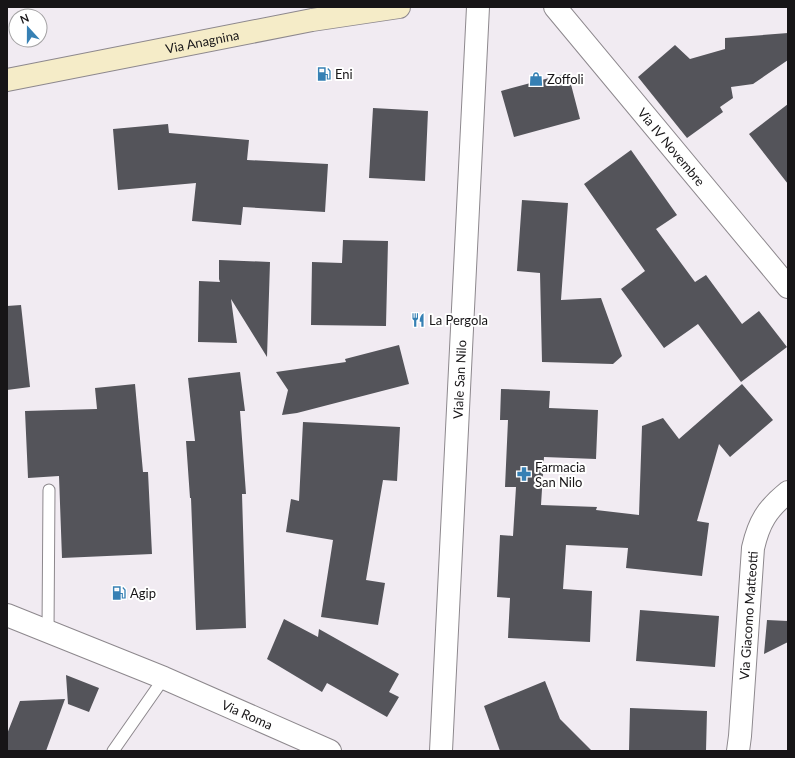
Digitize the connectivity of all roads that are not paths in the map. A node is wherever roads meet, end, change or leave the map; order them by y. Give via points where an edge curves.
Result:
1 (346, 7) edge
2 (399, 7) edge
3 (478, 7) edge
4 (555, 7) edge
5 (312, 20) junction
6 (7, 80) edge
7 (788, 288) edge
8 (49, 490) dead end
9 (788, 492) edge
10 (7, 615) edge
11 (48, 631) junction
12 (164, 678) junction
13 (113, 751) edge
14 (330, 751) edge
15 (441, 751) edge
16 (738, 751) edge

1 - 5 main road
2 - 5 main road, Via Anagnina
3 - 15 street, Viale San Nilo
4 - 7 street, Via IV Novembre
5 - 6 main road, Via Anagnina
8 - 11 lane
9 - 16 street, Via Giacomo Matteotti via 765,516 752,548
10 - 11 street, Via Roma
11 - 12 street, Via Roma
12 - 13 lane
12 - 14 street, Via Roma

